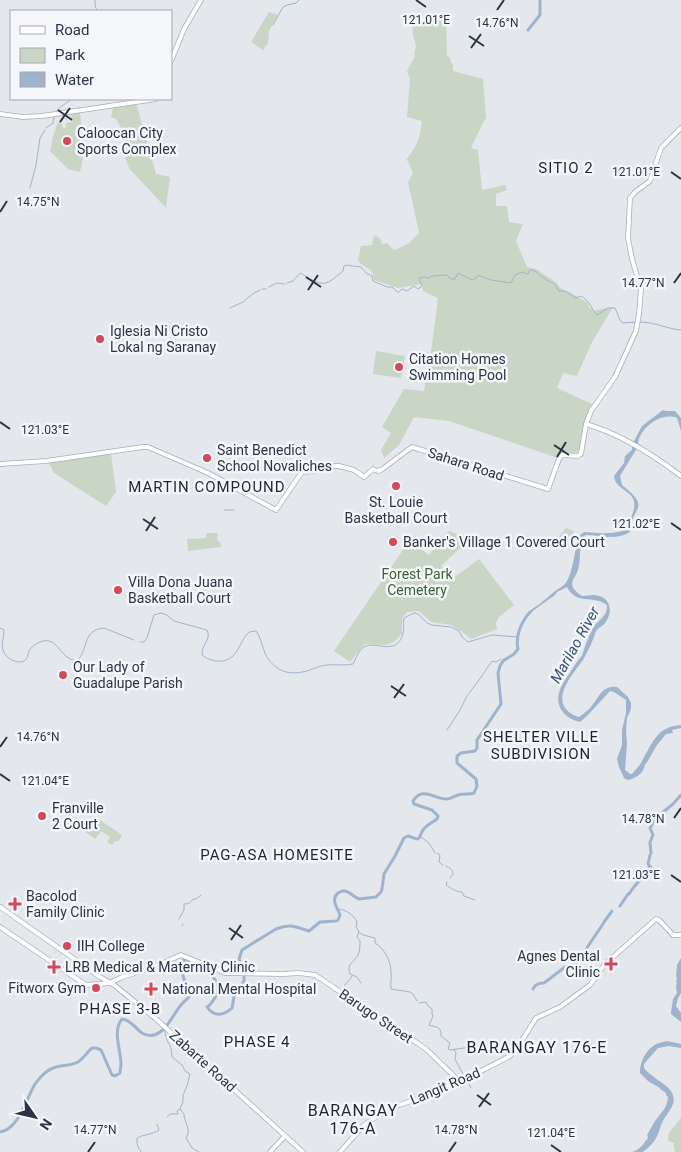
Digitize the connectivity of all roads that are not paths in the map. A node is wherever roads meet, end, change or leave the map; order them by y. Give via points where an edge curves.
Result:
1 (201, 0) edge
2 (172, 59) edge
3 (150, 100) edge
4 (0, 114) edge
5 (681, 128) edge
6 (586, 424) junction
7 (0, 464) edge
8 (681, 476) edge
9 (0, 907) edge
10 (0, 927) edge
11 (681, 935) edge
12 (110, 983) junction
13 (460, 1082) junction
14 (285, 1136) junction
15 (270, 1152) edge
16 (304, 1152) edge
17 (340, 1152) edge

1 - 2 main road via 184,29
3 - 4 main road via 54,115 23,117
5 - 6 main road via 661,148 650,182 630,198 628,238 641,289 636,334 618,372 593,407
6 - 7 main road, Sahara Road via 581,454 562,455 548,489 412,447 381,470 374,469 364,477 339,466 304,472 276,510 208,473 148,447
6 - 8 main road via 630,442
9 - 12 main road, Zabarte Road
10 - 12 main road, Barugo Street via 86,985
11 - 13 main road, Langit Road via 673,935 657,918 605,964 590,985 536,1018 510,1056
12 - 13 main road, Barugo Street via 181,955 224,972 313,974 426,1049
12 - 14 main road, Zabarte Road via 162,1024
13 - 17 main road, Langit Road via 383,1112 364,1126
14 - 15 main road
14 - 16 main road, Zabarte Road

